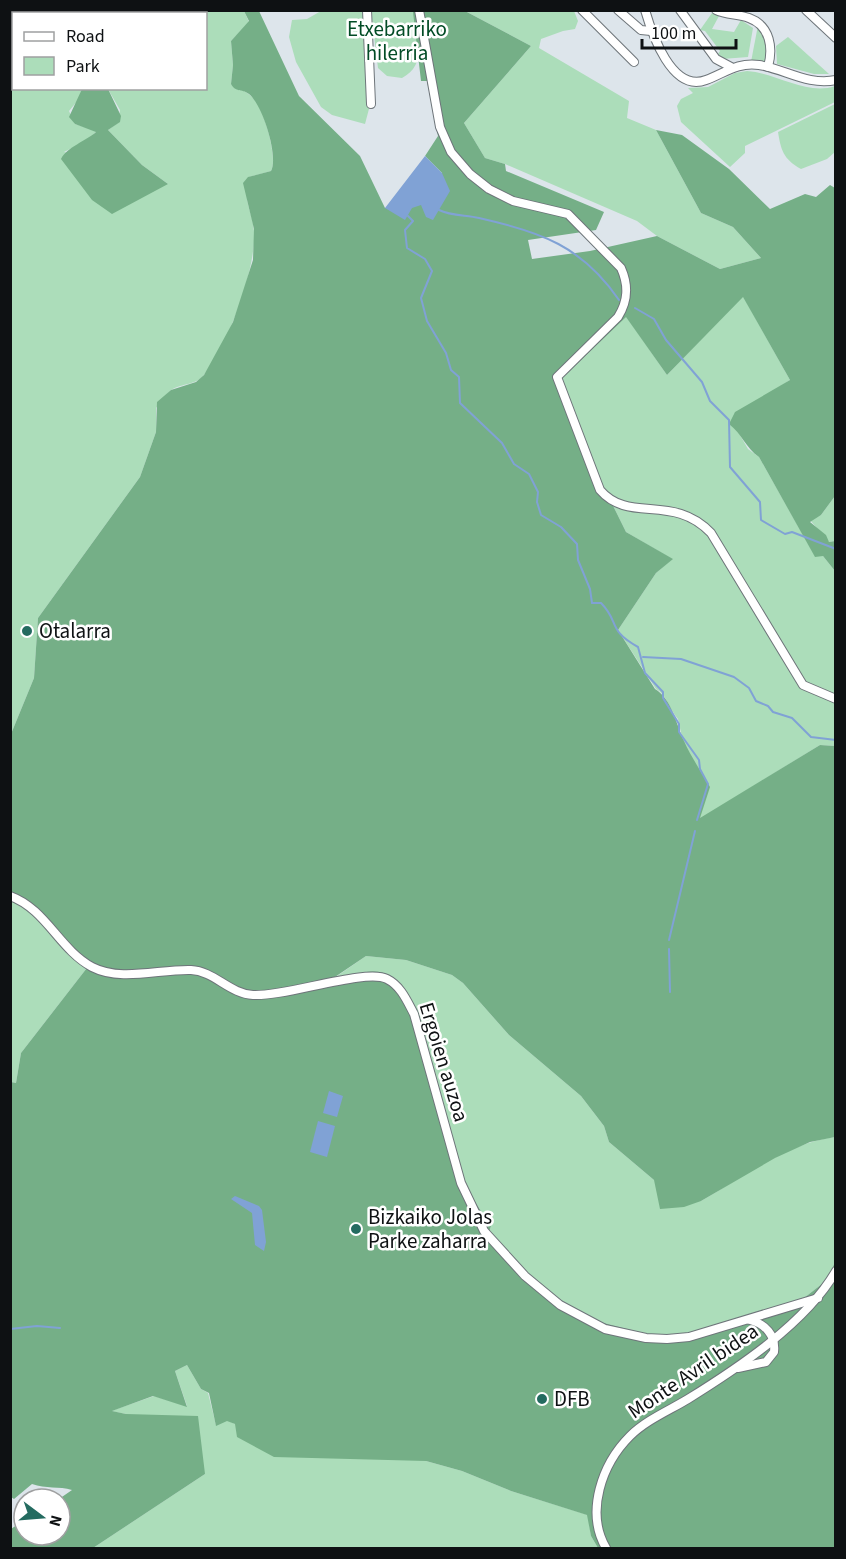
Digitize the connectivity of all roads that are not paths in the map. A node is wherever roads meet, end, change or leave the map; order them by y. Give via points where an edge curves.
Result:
1 (367, 10) edge
2 (419, 10) edge
3 (582, 10) edge
4 (618, 10) edge
5 (645, 10) edge
6 (680, 10) edge
7 (716, 10) edge
8 (806, 10) edge
9 (651, 31) junction
10 (836, 38) edge
11 (716, 59) junction
12 (634, 62) dead end
13 (731, 67) junction
14 (768, 67) junction
15 (710, 78) junction
16 (836, 80) edge
17 (371, 104) dead end
18 (836, 699) edge
19 (10, 896) edge
20 (836, 1271) edge
21 (818, 1298) junction
22 (748, 1320) junction
23 (773, 1338) junction
24 (737, 1368) junction
25 (606, 1548) edge

1 - 17 street
2 - 18 street via 438,117 451,152 489,189 513,201 568,214 621,268 625,277 627,292 618,317 557,377 600,490 617,504 671,510 702,524 802,684
3 - 12 street
4 - 9 street via 641,30
5 - 9 street
6 - 11 street
7 - 14 street via 748,18 762,27 771,46
8 - 10 street
9 - 15 street via 659,49 683,78 699,82
11 - 13 street
11 - 15 street
13 - 14 street
13 - 15 street
14 - 16 street via 816,82
19 - 22 street, Ergoien auzoa via 34,908 79,958 106,972 193,970 250,995 364,976 388,979 401,990 414,1014 461,1183 493,1243 541,1292 605,1329 646,1338 689,1337
20 - 21 street, Monte Avril bidea
21 - 22 street, Ergoien auzoa
21 - 23 street, Monte Avril bidea
22 - 23 street via 761,1323
23 - 24 street, Monte Avril bidea
23 - 24 street via 774,1352 766,1362
24 - 25 street, Monte Avril bidea via 638,1430 622,1446 602,1481 596,1505 597,1527

